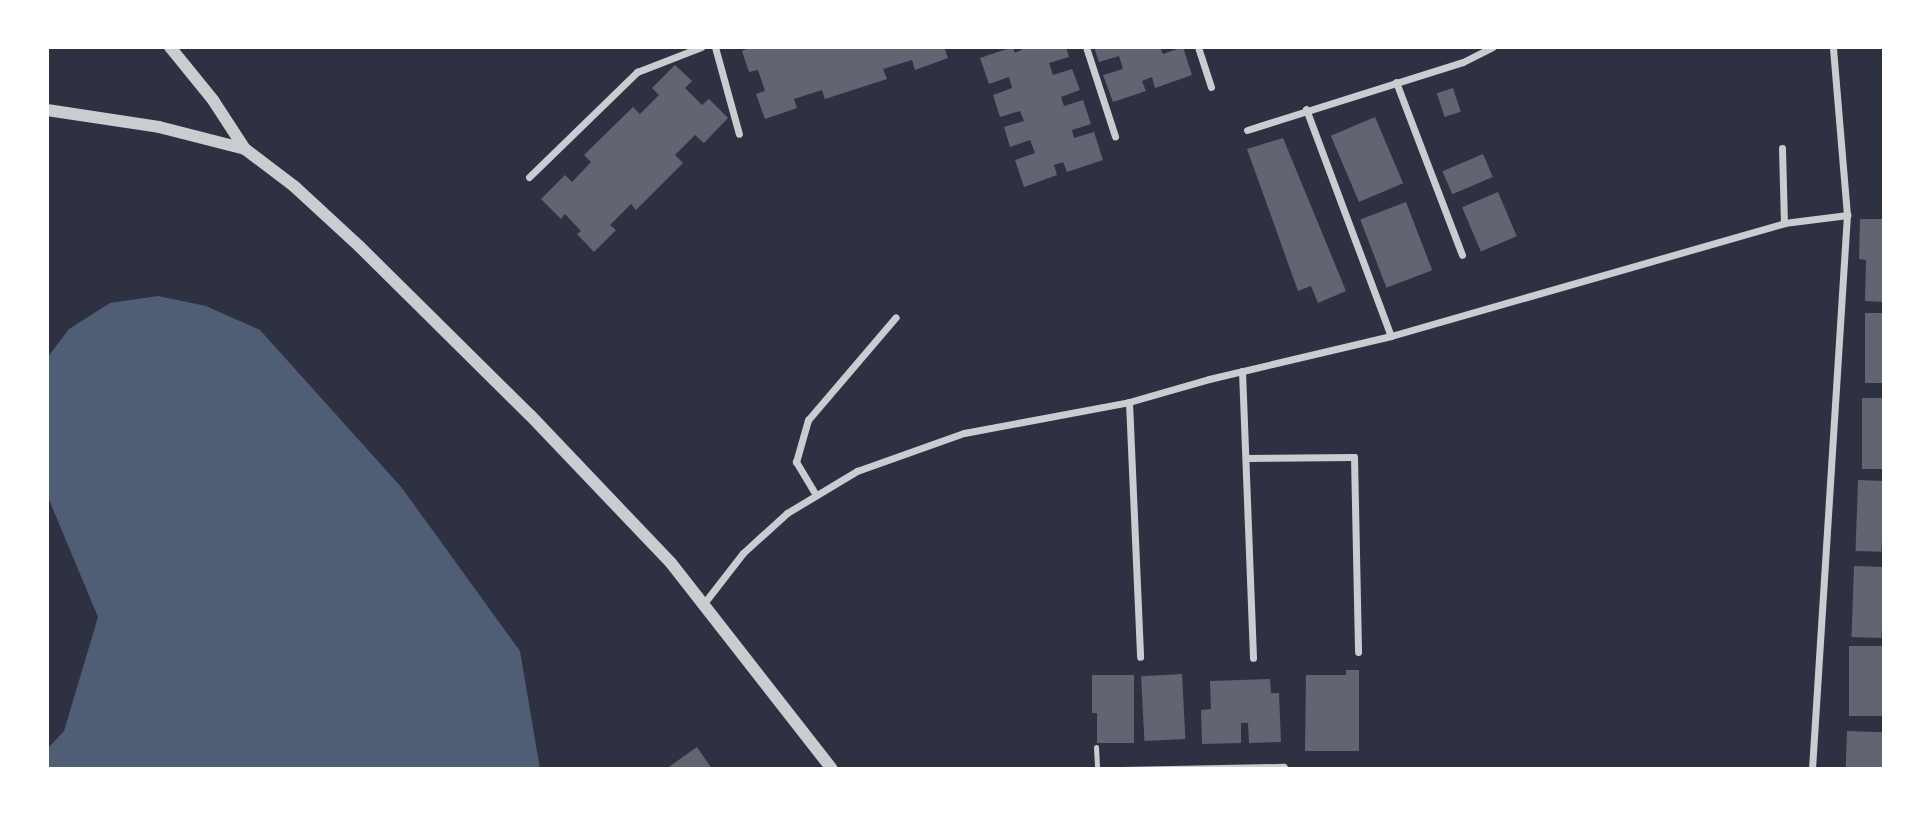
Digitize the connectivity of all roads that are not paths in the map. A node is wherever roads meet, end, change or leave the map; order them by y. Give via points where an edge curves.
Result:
1 (170, 47) edge
2 (701, 47) edge
3 (715, 47) edge
4 (1086, 47) edge
5 (1198, 47) edge
6 (1492, 47) edge
7 (1833, 47) edge
8 (1396, 82) junction
9 (1211, 87) dead end
10 (1306, 109) junction
11 (47, 110) edge
12 (1247, 130) dead end
13 (739, 134) dead end
14 (1115, 136) dead end
15 (1782, 148) dead end
16 (245, 149) junction
17 (529, 177) dead end
18 (1847, 215) junction
19 (1784, 223) junction
20 (1462, 255) dead end
21 (896, 317) dead end
22 (1391, 336) junction
23 (1242, 371) junction
24 (1129, 402) junction
25 (1246, 458) junction
26 (816, 495) junction
27 (705, 602) junction
28 (1358, 652) dead end
29 (1140, 657) dead end
30 (1253, 658) dead end
31 (1096, 747) dead end
32 (832, 769) edge
33 (1097, 769) edge
34 (1121, 769) edge
35 (1287, 769) edge
36 (1812, 769) edge

1 - 16 street
2 - 17 street via 637,72
3 - 13 street
4 - 14 street
5 - 9 street
6 - 8 street via 1463,62
7 - 18 street
8 - 10 street
8 - 20 street
10 - 12 street
10 - 22 street
11 - 16 street via 159,127
15 - 19 street
16 - 27 street via 295,187 360,247 530,415
18 - 19 street
18 - 36 street
19 - 22 street
21 - 26 street via 808,420 796,462
22 - 23 street
23 - 24 street
23 - 25 street
24 - 26 street via 964,433 857,471
24 - 29 street
25 - 28 street via 1354,457
25 - 30 street
26 - 27 street via 787,513 743,552
27 - 32 street
31 - 33 lane
34 - 35 lane

